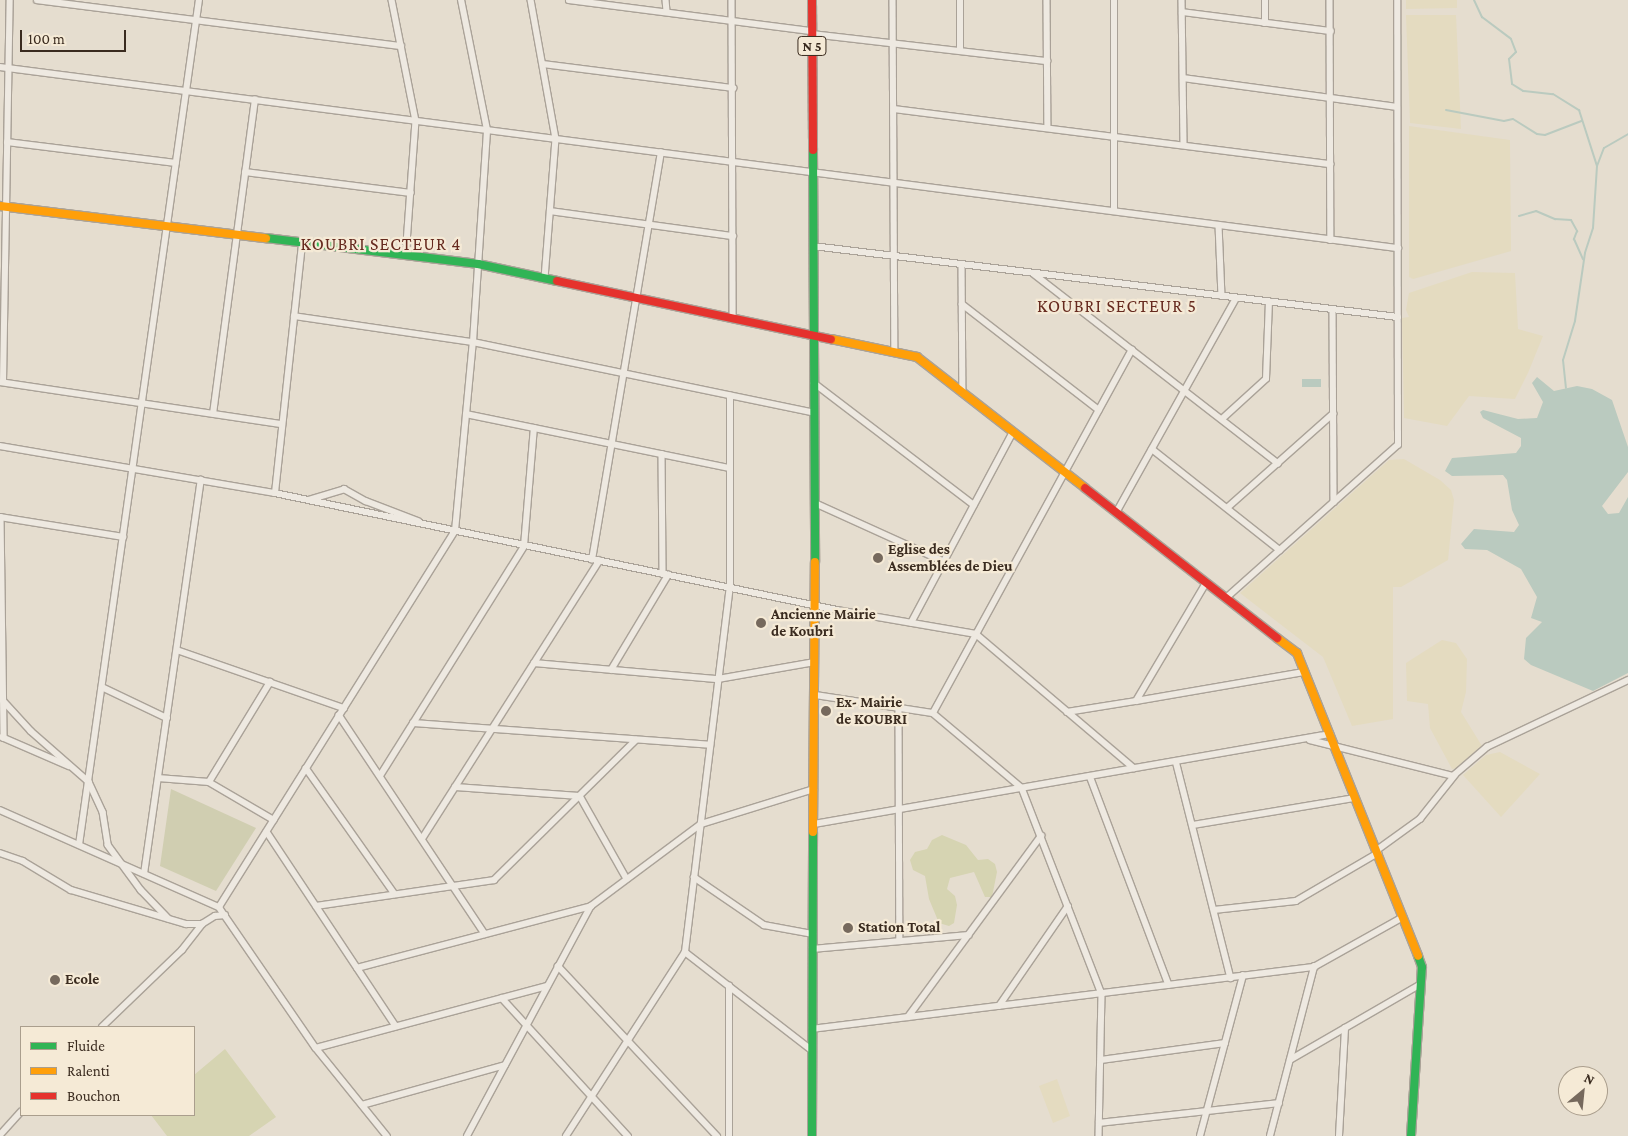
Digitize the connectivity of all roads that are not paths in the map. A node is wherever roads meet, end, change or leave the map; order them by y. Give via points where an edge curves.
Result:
1 (10, 0) edge
2 (37, 0) edge
3 (199, 0) edge
4 (392, 0) edge
5 (461, 0) edge
6 (531, 0) edge
7 (569, 0) edge
8 (666, 0) edge
9 (732, 0) edge
10 (812, 0) edge
11 (893, 0) edge
12 (960, 0) edge
13 (1047, 0) edge
14 (1114, 0) edge
15 (1182, 0) edge
16 (1265, 0) edge
17 (1330, 0) edge
18 (1397, 0) edge
19 (666, 12) junction
20 (1182, 12) junction
21 (196, 20) junction
22 (732, 21) junction
23 (1265, 23) junction
24 (1330, 31) junction
25 (812, 33) junction
26 (893, 44) junction
27 (401, 46) junction
28 (960, 51) junction
29 (1047, 61) junction
30 (543, 64) junction
31 (0, 67) edge
32 (8, 68) junction
33 (1183, 78) junction
34 (732, 88) junction
35 (186, 91) junction
36 (1331, 98) junction
37 (255, 100) junction
38 (1397, 106) junction
39 (894, 109) junction
40 (416, 121) junction
41 (1048, 128) junction
42 (487, 130) junction
43 (1114, 136) junction
44 (556, 139) junction
45 (7, 142) junction
46 (1184, 145) junction
47 (661, 152) junction
48 (733, 162) junction
49 (176, 163) junction
50 (1331, 164) junction
51 (245, 172) junction
52 (813, 172) junction
53 (894, 183) junction
54 (411, 193) junction
55 (3, 207) edge
56 (550, 211) junction
57 (1114, 211) junction
58 (649, 224) junction
59 (1219, 225) junction
60 (167, 227) junction
61 (237, 235) junction
62 (733, 236) junction
63 (1331, 240) junction
64 (302, 243) junction
65 (813, 246) junction
66 (1398, 248) junction
67 (406, 256) junction
68 (895, 256) junction
69 (478, 264) junction
70 (962, 264) junction
71 (1032, 273) junction
72 (545, 278) junction
73 (1222, 296) junction
74 (637, 297) junction
75 (1236, 298) junction
76 (1269, 302) junction
77 (962, 304) junction
78 (1333, 309) junction
79 (294, 316) junction
80 (733, 317) junction
81 (1398, 317) junction
82 (814, 334) junction
83 (473, 342) junction
84 (1132, 350) junction
85 (895, 352) junction
86 (624, 374) junction
87 (2, 382) edge
88 (814, 383) junction
89 (1185, 390) junction
90 (963, 393) junction
91 (730, 396) junction
92 (142, 403) junction
93 (1099, 410) junction
94 (213, 414) junction
95 (466, 414) junction
96 (815, 414) junction
97 (1333, 414) junction
98 (1222, 419) junction
99 (282, 424) junction
100 (534, 428) junction
101 (1014, 432) junction
102 (612, 444) junction
103 (0, 446) edge
104 (1152, 449) junction
105 (662, 454) junction
106 (1278, 462) junction
107 (133, 468) junction
108 (730, 468) junction
109 (1064, 472) junction
110 (201, 480) junction
111 (274, 493) junction
112 (310, 500) junction
113 (1334, 502) junction
114 (815, 503) junction
115 (974, 505) junction
116 (1227, 508) junction
117 (1116, 513) junction
118 (0, 517) edge
119 (427, 525) junction
120 (455, 531) junction
121 (123, 537) junction
122 (524, 546) junction
123 (1280, 550) junction
124 (595, 560) junction
125 (943, 561) junction
126 (665, 575) junction
127 (1206, 583) junction
128 (730, 588) junction
129 (1226, 598) junction
130 (815, 606) junction
131 (911, 623) junction
132 (976, 634) junction
133 (177, 650) junction
134 (814, 662) junction
135 (534, 663) junction
136 (611, 670) junction
137 (1304, 672) junction
138 (718, 680) junction
139 (1628, 680) edge
140 (270, 682) junction
141 (102, 687) junction
142 (815, 695) junction
143 (2, 698) edge
144 (1136, 701) junction
145 (344, 708) junction
146 (899, 708) junction
147 (1067, 712) junction
148 (933, 714) junction
149 (339, 715) junction
150 (167, 718) junction
151 (413, 723) junction
152 (492, 729) junction
153 (1330, 734) junction
154 (2, 737) edge
155 (1305, 739) junction
156 (636, 740) junction
157 (1334, 744) junction
158 (710, 745) junction
159 (1176, 761) junction
160 (306, 768) junction
161 (1134, 768) junction
162 (74, 769) junction
163 (1455, 775) junction
164 (380, 776) junction
165 (1090, 776) junction
166 (89, 778) junction
167 (158, 778) junction
168 (209, 782) junction
169 (455, 787) junction
170 (1022, 788) junction
171 (814, 789) junction
172 (580, 796) junction
173 (1356, 798) junction
174 (899, 809) junction
175 (0, 810) edge
176 (274, 820) junction
177 (701, 824) junction
178 (814, 824) junction
179 (1193, 825) junction
180 (267, 832) junction
181 (1041, 836) junction
182 (422, 839) junction
183 (80, 845) junction
184 (1377, 851) junction
185 (0, 853) edge
186 (120, 863) junction
187 (144, 874) junction
188 (694, 877) junction
189 (627, 879) junction
190 (453, 886) junction
191 (394, 894) junction
192 (316, 906) junction
193 (591, 906) junction
194 (1068, 906) junction
195 (219, 907) junction
196 (1214, 910) junction
197 (224, 915) junction
198 (1403, 917) junction
199 (168, 918) junction
200 (202, 924) junction
201 (485, 934) junction
202 (813, 934) junction
203 (968, 935) junction
204 (900, 941) junction
205 (812, 949) junction
206 (685, 952) junction
207 (558, 966) junction
208 (1314, 967) junction
209 (357, 968) junction
210 (1243, 976) junction
211 (1231, 978) junction
212 (1421, 984) junction
213 (548, 986) junction
214 (729, 986) junction
215 (1168, 986) junction
216 (1102, 994) junction
217 (502, 998) junction
218 (999, 1006) junction
219 (908, 1017) junction
220 (527, 1025) junction
221 (103, 1026) edge
222 (396, 1026) junction
223 (1345, 1028) junction
224 (812, 1029) junction
225 (628, 1040) junction
226 (1225, 1043) junction
227 (316, 1048) junction
228 (812, 1050) junction
229 (1101, 1060) junction
230 (1290, 1060) junction
231 (505, 1065) junction
232 (592, 1096) junction
233 (1279, 1103) junction
234 (362, 1105) junction
235 (1207, 1111) junction
236 (20, 1113) edge
237 (1099, 1123) junction
238 (0, 1135) edge
239 (387, 1136) edge
240 (467, 1136) edge
241 (566, 1136) edge
242 (628, 1136) edge
243 (717, 1136) edge
244 (729, 1136) edge
245 (812, 1136) edge
246 (1099, 1136) edge
247 (1200, 1136) edge
248 (1270, 1136) edge
249 (1339, 1136) edge
250 (1411, 1136) edge

1 - 32 street
2 - 21 street
3 - 21 street
4 - 27 street
5 - 42 street
6 - 30 street
7 - 19 street
8 - 19 street
9 - 22 street
10 - 25 main road, N 5
11 - 26 street
12 - 28 street
13 - 29 street
14 - 43 street
15 - 20 street
16 - 23 street
17 - 24 street
18 - 38 street
19 - 22 street
20 - 23 street
20 - 33 street
21 - 27 street
21 - 35 street
22 - 25 street
22 - 34 street
23 - 24 street
24 - 36 street
25 - 26 street
25 - 52 main road, N 5
26 - 28 street
26 - 39 street
27 - 40 street
28 - 29 street
29 - 41 street
30 - 34 street
30 - 44 street
31 - 32 street
32 - 35 street
32 - 45 street
33 - 36 street
33 - 46 street
34 - 48 street
35 - 37 street
35 - 49 street
36 - 38 street
36 - 50 street
37 - 40 street
37 - 51 street
38 - 66 street
39 - 41 street
39 - 53 street
40 - 42 street
40 - 54 street
41 - 43 street
42 - 44 street
42 - 69 street
43 - 46 street
43 - 57 street
44 - 47 street
44 - 56 street
45 - 49 street
45 - 55 street
46 - 50 street
47 - 48 street
47 - 58 street
48 - 52 street
48 - 62 street
49 - 60 street
50 - 63 street
51 - 54 street
51 - 61 street
52 - 53 street
52 - 65 main road, N 5
53 - 57 street
53 - 68 street
54 - 67 street
55 - 60 main road
55 - 87 street
56 - 58 street
56 - 72 street
57 - 59 street
58 - 62 street
58 - 74 street
59 - 63 street
59 - 73 street
60 - 61 main road
60 - 92 street
61 - 64 main road
61 - 94 street
62 - 80 street
63 - 66 street
64 - 67 main road
64 - 79 street
65 - 68 street
65 - 82 main road, N 5
66 - 81 street
67 - 69 main road
68 - 70 street
68 - 85 street
69 - 72 main road
69 - 83 street
70 - 71 street
70 - 77 street
71 - 73 street
71 - 84 street
72 - 74 main road
73 - 75 street
74 - 80 main road
74 - 86 street
75 - 76 street
75 - 89 street
76 - 78 street
76 - 98 street via 1266,379
77 - 90 street
77 - 93 street
78 - 81 street
78 - 97 street
79 - 83 street
79 - 99 street
80 - 82 main road
81 - 113 street via 1398,444
82 - 85 main road
82 - 88 main road, N 5
83 - 86 street
83 - 95 street
84 - 89 street
84 - 93 street
85 - 90 main road via 917,357
86 - 91 street
86 - 102 street
87 - 92 street
88 - 96 main road, N 5
88 - 115 street
89 - 98 street
89 - 104 street
90 - 101 main road
91 - 96 street
91 - 108 street
92 - 94 street
92 - 107 street
93 - 109 street
94 - 99 street
95 - 100 street
95 - 120 street
96 - 114 main road, N 5
97 - 106 street
97 - 113 street
98 - 106 street
99 - 111 street
100 - 102 street
100 - 122 street
101 - 109 main road
101 - 115 street
102 - 105 street
102 - 124 street
103 - 107 street
104 - 116 street
104 - 117 street
105 - 108 street
105 - 126 street
106 - 116 street
107 - 110 street
107 - 121 street
108 - 128 street
109 - 117 main road
109 - 132 street
110 - 111 street
110 - 133 street
111 - 112 street
112 - 119 street
112 - 119 street via 344,489 366,502 399,511
113 - 123 street
114 - 125 street
114 - 130 main road, N 5
115 - 125 street
116 - 123 street
117 - 127 main road
118 - 121 street
118 - 143 street
119 - 120 street
120 - 122 street
120 - 145 street
121 - 141 street
122 - 124 street
122 - 151 street
123 - 129 street
124 - 126 street
124 - 135 street
125 - 131 street
126 - 128 street
126 - 136 street
127 - 129 main road
127 - 144 street
128 - 130 street
128 - 138 street
129 - 137 main road via 1297,654
130 - 131 street
130 - 134 main road, N 5
131 - 132 street
132 - 147 street
132 - 148 street
133 - 140 street
133 - 150 street
134 - 138 street
134 - 142 main road, N 5
135 - 136 street
135 - 152 street
136 - 138 street
137 - 144 street
137 - 153 main road
138 - 158 street
139 - 163 street via 1487,747
140 - 145 street
140 - 168 street
141 - 150 street
141 - 166 street
142 - 146 street
142 - 171 main road, N 5
143 - 154 street
143 - 162 street via 31,731
144 - 147 street
145 - 149 street
146 - 148 street
146 - 174 street
147 - 161 street
148 - 170 street
149 - 160 street
149 - 164 street
150 - 167 street
151 - 152 street
151 - 164 street
152 - 156 street
152 - 169 street
153 - 155 street
153 - 157 main road
154 - 162 street
155 - 157 street
155 - 159 street
156 - 158 street
156 - 172 street
157 - 163 street
157 - 173 main road
158 - 177 street
159 - 161 street
159 - 179 street
160 - 176 street
160 - 191 street
161 - 165 street
162 - 166 street
163 - 184 street via 1420,819
164 - 182 street
165 - 170 street
165 - 215 street
166 - 183 street
166 - 186 street via 103,812 108,845
167 - 168 street
167 - 187 street
168 - 176 street
169 - 172 street
169 - 182 street
170 - 174 street
170 - 181 street
171 - 177 street
171 - 178 main road, N 5
172 - 189 street
172 - 190 street via 494,880
173 - 179 street
173 - 184 main road
174 - 178 street
174 - 204 street
175 - 183 street
176 - 180 street
177 - 188 street
177 - 189 street
178 - 202 main road, N 5
179 - 196 street
180 - 192 street
180 - 195 street
181 - 194 street
181 - 203 street
182 - 190 street
183 - 186 street
184 - 196 street via 1296,900
184 - 198 main road
185 - 199 street via 23,861 71,890
186 - 187 street
186 - 199 street
187 - 195 street
188 - 202 street via 764,926
188 - 206 street
189 - 193 street
190 - 191 street
190 - 201 street
191 - 192 street
192 - 209 street
193 - 201 street
193 - 207 street
194 - 216 street
194 - 218 street
195 - 197 street
196 - 211 street
197 - 200 street
197 - 227 street
198 - 208 street
198 - 212 main road via 1422,967
199 - 200 street via 186,924
200 - 221 street via 182,950
201 - 209 street
202 - 205 main road, N 5
203 - 204 street
203 - 219 street
204 - 205 street
205 - 224 main road, N 5
206 - 214 street
206 - 225 street
207 - 213 street
207 - 225 street
208 - 210 street
208 - 230 street
209 - 222 street
210 - 211 street
210 - 226 street
211 - 215 street
212 - 223 street
212 - 250 main road
213 - 217 street
213 - 220 street
214 - 228 street
214 - 244 street
215 - 216 street
216 - 218 street
216 - 229 street
217 - 220 street
217 - 222 street
218 - 219 street
219 - 224 street
220 - 231 street
220 - 232 street
222 - 227 street
223 - 230 street
223 - 249 street
224 - 228 main road, N 5
225 - 232 street
225 - 243 street
226 - 229 street
226 - 235 street
227 - 234 street
228 - 245 main road, N 5
229 - 237 street
230 - 233 street
231 - 234 street
231 - 240 street
232 - 241 street
232 - 242 street
233 - 235 street
233 - 248 street
234 - 239 street
235 - 237 street
235 - 247 street
236 - 238 street
237 - 246 street

